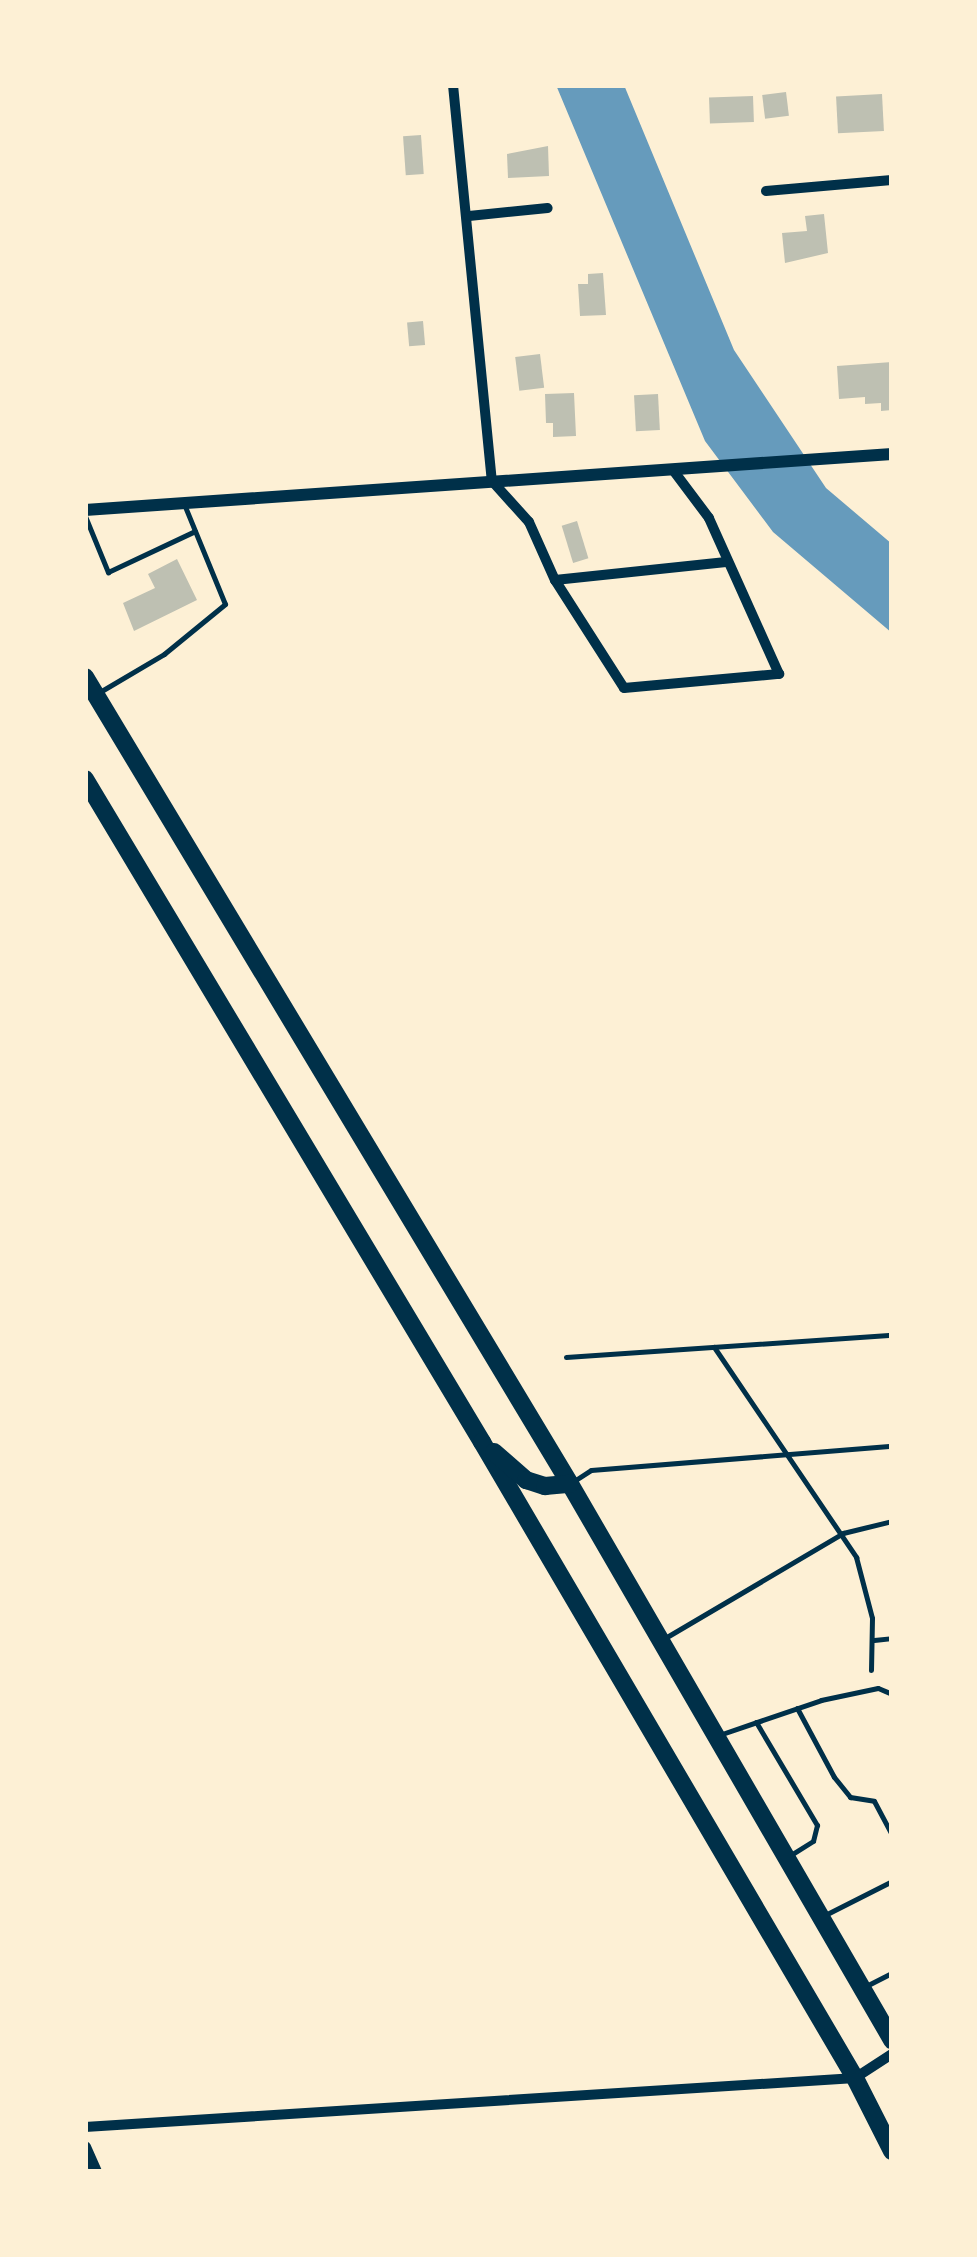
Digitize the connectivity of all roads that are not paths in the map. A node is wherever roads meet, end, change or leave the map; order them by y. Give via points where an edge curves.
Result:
1 (454, 85) edge
2 (892, 180) edge
3 (766, 191) dead end
4 (548, 208) dead end
5 (469, 216) junction
6 (892, 454) edge
7 (673, 470) junction
8 (492, 481) junction
9 (184, 502) junction
10 (85, 513) edge
11 (195, 531) junction
12 (726, 562) junction
13 (556, 580) junction
14 (85, 677) edge
15 (95, 694) junction
16 (85, 779) edge
17 (892, 1335) edge
18 (714, 1347) junction
19 (566, 1357) dead end
20 (482, 1442) junction
21 (892, 1446) edge
22 (784, 1452) junction
23 (570, 1484) junction
24 (892, 1522) edge
25 (842, 1533) junction
26 (892, 1638) edge
27 (874, 1640) junction
28 (661, 1641) junction
29 (871, 1670) dead end
30 (892, 1694) edge
31 (798, 1708) junction
32 (756, 1722) junction
33 (716, 1736) junction
34 (892, 1835) edge
35 (786, 1858) junction
36 (892, 1881) edge
37 (821, 1917) junction
38 (892, 1973) edge
39 (862, 1988) junction
40 (892, 2040) edge
41 (892, 2054) edge
42 (855, 2078) junction
43 (85, 2127) edge
44 (85, 2147) edge
45 (892, 2152) edge
46 (96, 2172) edge

1 - 5 street
2 - 3 street
4 - 5 street
5 - 8 street
6 - 7 street
7 - 8 street
7 - 12 street via 709,518
8 - 9 street
8 - 13 street via 529,522
9 - 10 street
9 - 11 lane
10 - 11 lane via 108,572
11 - 15 lane via 225,604 164,654
12 - 13 street
12 - 13 street via 779,674 624,688
14 - 15 main road
15 - 23 main road
16 - 20 main road
17 - 18 lane
18 - 19 lane
18 - 22 lane
20 - 23 main road via 526,1480
20 - 42 main road
21 - 22 lane
22 - 23 lane via 591,1470
22 - 25 lane
23 - 28 main road
24 - 25 lane
25 - 27 lane via 863,1580
25 - 28 lane
26 - 27 lane
27 - 29 lane
28 - 33 main road
30 - 31 lane via 878,1688
31 - 32 lane
31 - 34 lane via 834,1777 850,1797 874,1801
32 - 33 lane
32 - 35 lane via 817,1825 812,1841
33 - 35 main road
35 - 37 main road
36 - 37 lane
37 - 39 main road
38 - 39 lane
39 - 40 main road
41 - 42 street
42 - 43 street
42 - 45 main road
44 - 46 street

